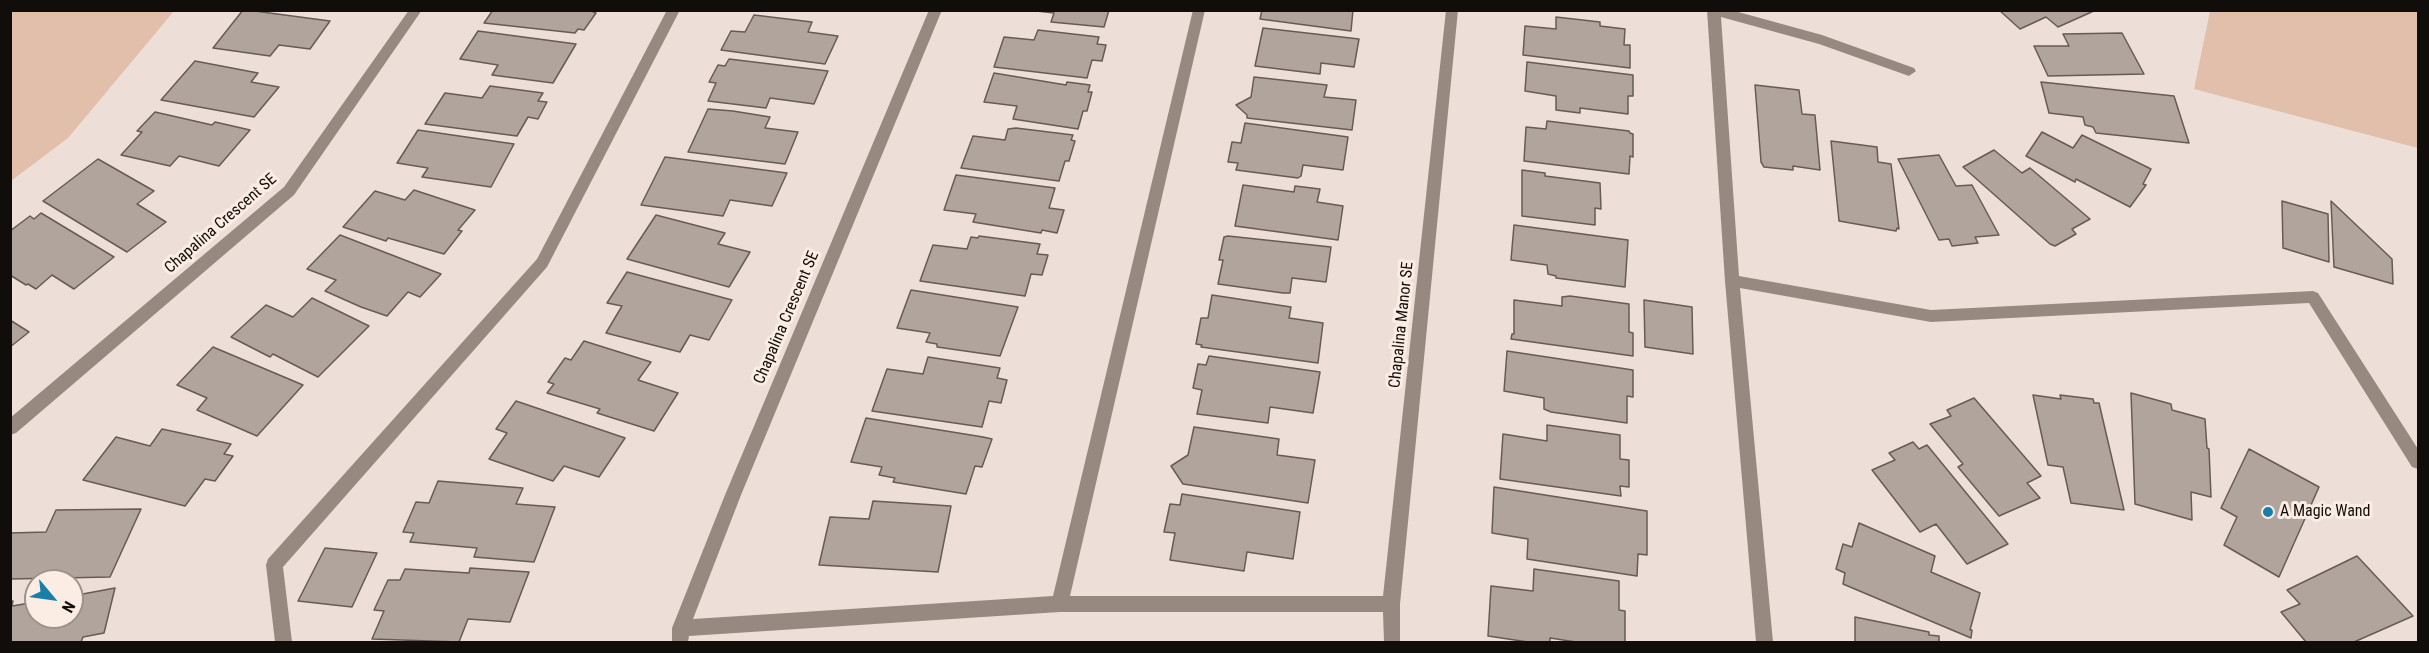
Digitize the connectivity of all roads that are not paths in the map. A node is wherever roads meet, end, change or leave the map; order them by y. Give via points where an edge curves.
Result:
1 (416, 10) edge
2 (674, 10) edge
3 (936, 10) edge
4 (1199, 10) edge
5 (1452, 10) edge
6 (1713, 11) edge
7 (1909, 71) dead end
8 (1732, 280) junction
9 (10, 428) edge
10 (2418, 462) edge
11 (1060, 604) junction
12 (1391, 604) junction
13 (680, 635) edge
14 (283, 642) edge
15 (1392, 642) edge
16 (1764, 642) edge

1 - 9 street, Chapalina Crescent SE via 289,191
2 - 14 street via 542,263 274,565
3 - 13 street, Chapalina Crescent SE via 733,495
4 - 11 street
5 - 12 street, Chapalina Manor SE
6 - 7 street via 1822,40
6 - 8 street
8 - 10 street via 1931,316 2313,297
8 - 16 street
11 - 12 street
11 - 13 street
12 - 15 street, Chapalina Manor SE

